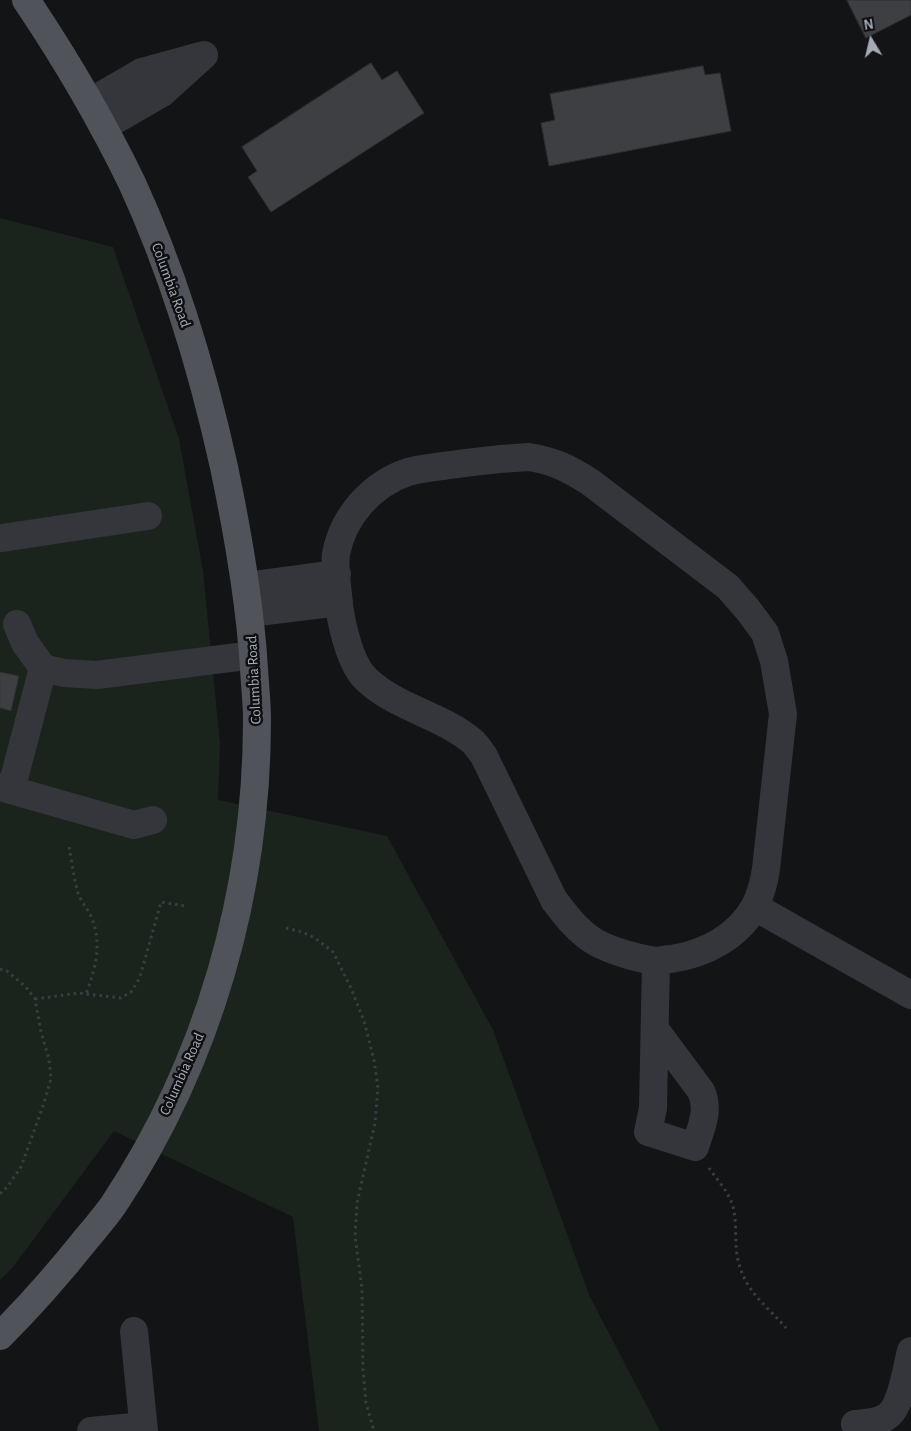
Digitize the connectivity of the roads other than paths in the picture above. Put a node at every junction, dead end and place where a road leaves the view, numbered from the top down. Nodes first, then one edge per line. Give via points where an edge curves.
1 (26, 0) edge
2 (90, 102) junction
3 (103, 127) junction
4 (148, 516) dead end
5 (2, 538) dead end
6 (337, 574) junction
7 (247, 586) junction
8 (339, 602) junction
9 (250, 613) junction
10 (17, 624) dead end
11 (254, 655) junction
12 (43, 668) junction
13 (5, 789) edge
14 (153, 820) dead end
15 (754, 907) junction
16 (656, 961) junction
17 (911, 995) edge
18 (655, 1029) junction
19 (134, 1331) dead end
20 (0, 1336) edge
21 (911, 1351) edge
22 (855, 1424) dead end
23 (144, 1428) edge
24 (91, 1431) edge

1 - 2 main road, Columbia Road
2 - 3 main road, Columbia Road
2 - 3 lane via 142,72 204,55 162,94
3 - 7 main road, Columbia Road via 156,241 200,367 230,494
4 - 5 lane
6 - 7 lane
6 - 8 lane
6 - 15 lane via 336,555 343,529 370,493 387,482 408,472 529,456 568,468 728,587 764,633 774,661 783,714 763,889
7 - 9 main road, Columbia Road
8 - 9 lane
8 - 16 lane via 350,653 366,679 385,694 453,728 484,756 554,900 568,920 596,943
9 - 11 main road, Columbia Road
10 - 12 lane
11 - 12 lane via 97,675
11 - 20 main road, Columbia Road via 258,718 248,853 220,980 201,1034 171,1102 113,1206 32,1303
12 - 13 lane
13 - 14 lane via 134,825
15 - 16 lane via 738,928 717,944 689,956
15 - 17 lane
16 - 18 lane
18 - 18 lane via 653,1108 648,1132 695,1147 705,1113 705,1100
19 - 23 lane
21 - 22 lane via 896,1407 887,1417 873,1423
23 - 24 lane

